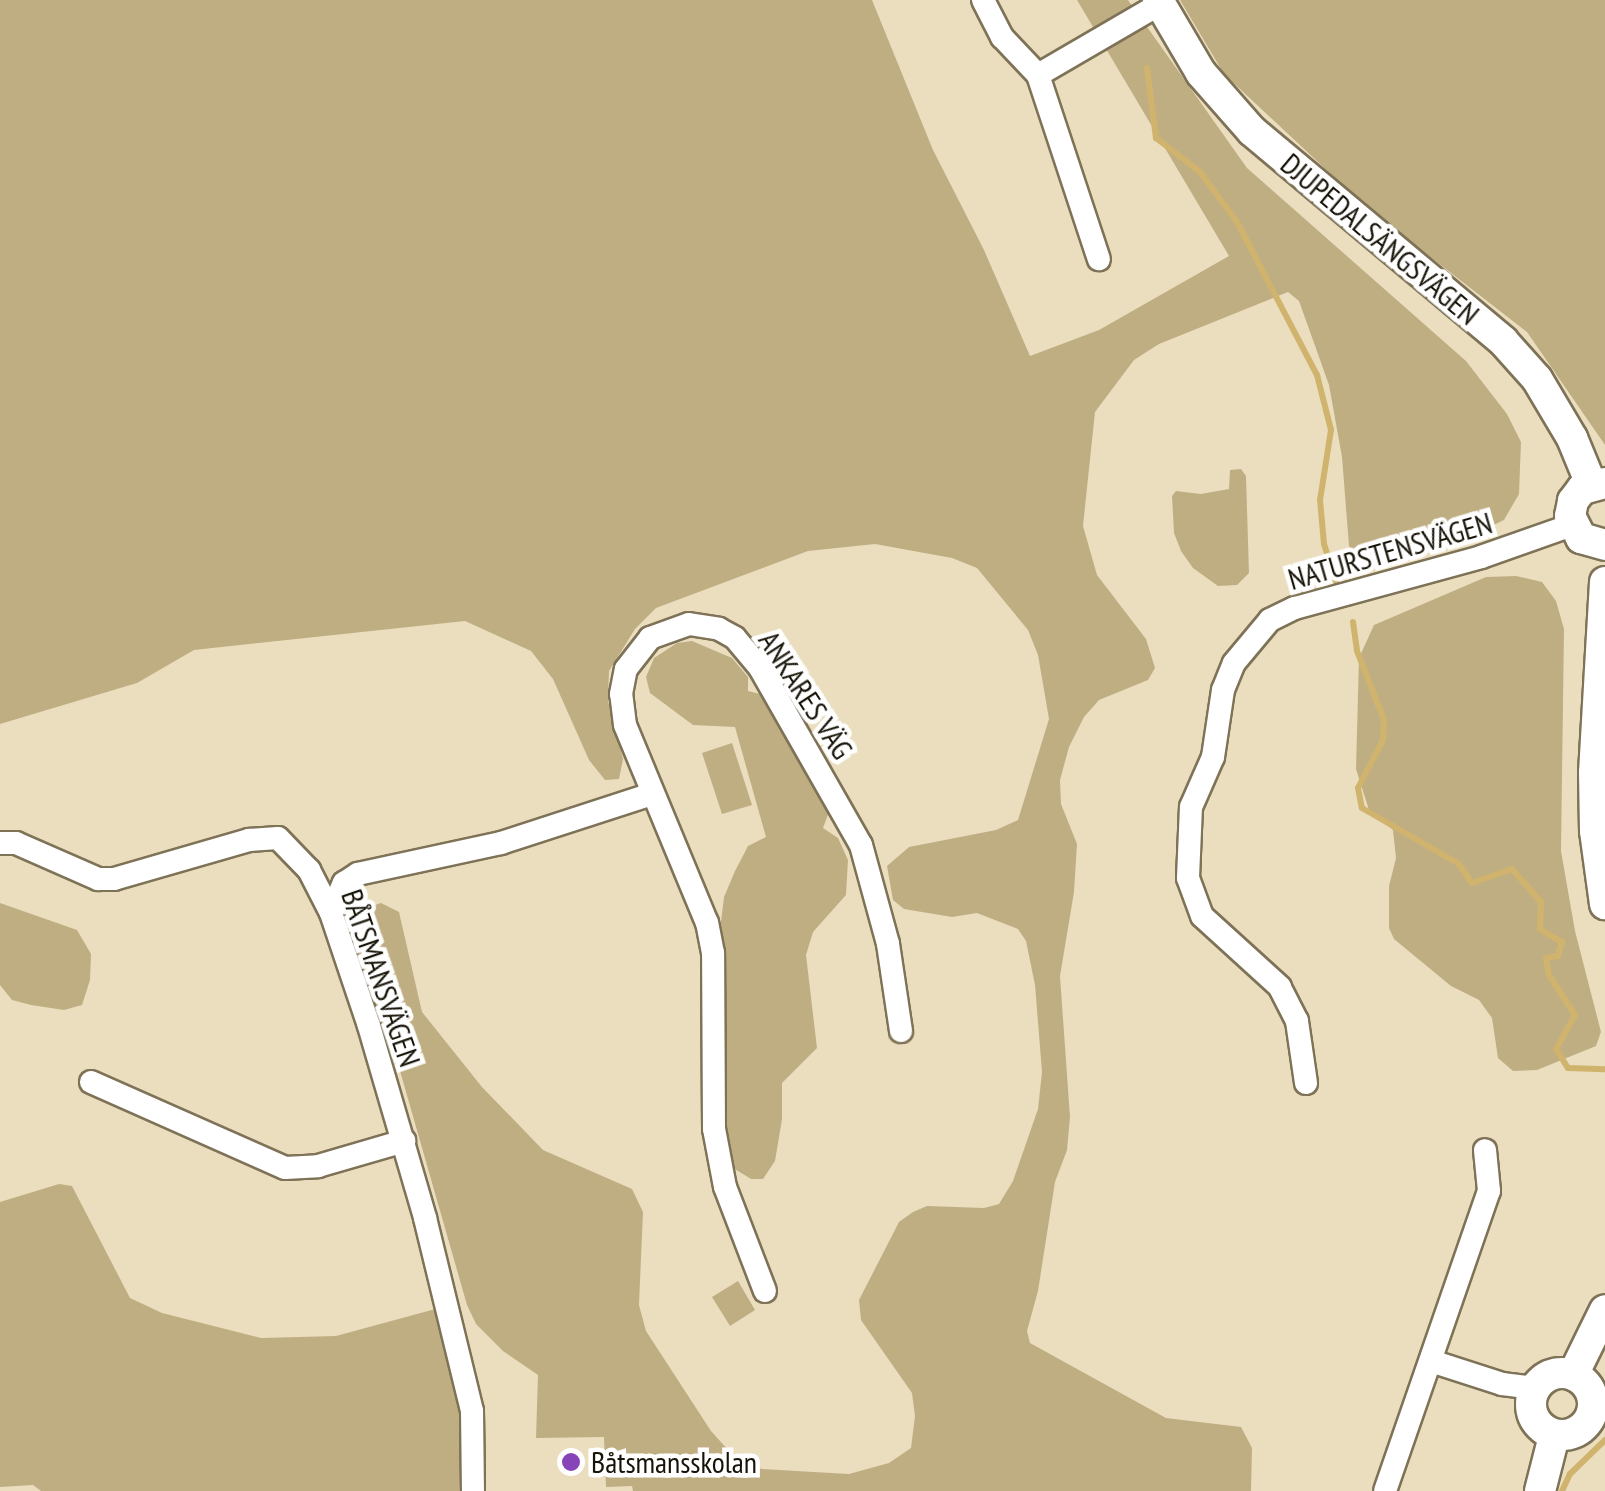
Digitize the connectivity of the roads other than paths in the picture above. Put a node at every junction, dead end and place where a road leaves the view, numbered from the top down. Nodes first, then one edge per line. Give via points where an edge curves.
1 (983, 0) edge
2 (1159, 2) edge
3 (1038, 75) junction
4 (1099, 259) dead end
5 (1598, 484) edge
6 (1572, 526) junction
7 (1605, 546) edge
8 (1605, 582) edge
9 (652, 794) junction
10 (0, 842) edge
11 (1605, 904) edge
12 (330, 912) junction
13 (901, 1031) dead end
14 (91, 1082) dead end
15 (1306, 1083) dead end
16 (404, 1141) junction
17 (1485, 1150) dead end
18 (765, 1291) dead end
19 (1605, 1310) edge
20 (1431, 1361) junction
21 (1573, 1375) junction
22 (1535, 1388) junction
23 (1599, 1408) edge
24 (1554, 1436) junction
25 (473, 1491) edge
26 (1385, 1491) edge
27 (1540, 1491) edge

1 - 3 street via 1002,37
2 - 3 street
2 - 5 street, DJUPEDALSÄNGSVÄGEN via 1201,73 1252,130 1503,341 1537,379
3 - 4 street
5 - 6 street via 1573,501
6 - 7 street via 1585,541
6 - 15 street, NATURSTENSVÄGEN via 1295,608 1270,620 1234,663 1213,757 1192,807 1188,878 1210,925 1280,987 1297,1021
8 - 11 street via 1594,774
9 - 12 street via 501,843 358,874 344,883
9 - 13 street, ANKARES VÄG via 625,725 626,669 636,651 667,629 718,628 760,668 861,845 888,944
9 - 18 street, ANKARES VÄG via 707,923 714,1129 726,1186
10 - 12 street, BÅTSMANSVÄGEN via 114,879 278,838 309,870
12 - 16 street, BÅTSMANSVÄGEN
14 - 16 street via 285,1168 318,1166
16 - 25 street, BÅTSMANSVÄGEN via 465,1373
17 - 20 street via 1489,1191
19 - 21 street
20 - 22 street
20 - 26 street
21 - 22 street via 1552,1374
21 - 23 street
22 - 24 street via 1532,1415
23 - 24 street via 1581,1429
24 - 27 street

